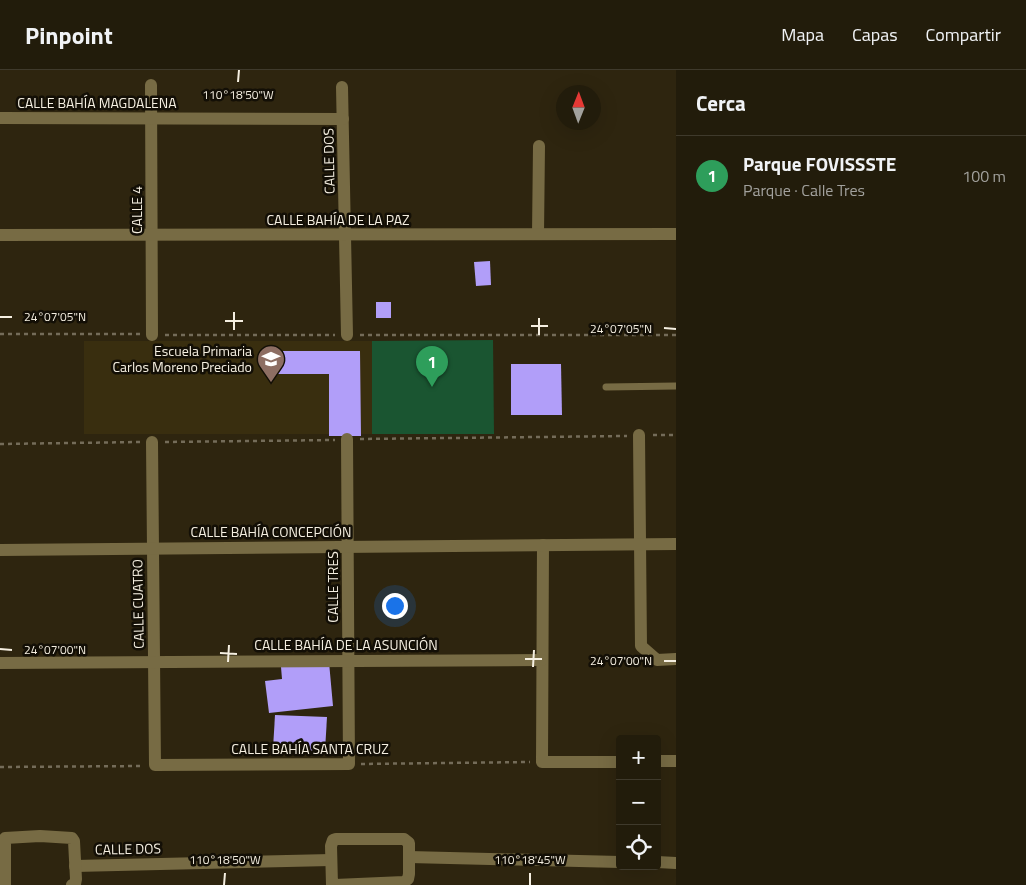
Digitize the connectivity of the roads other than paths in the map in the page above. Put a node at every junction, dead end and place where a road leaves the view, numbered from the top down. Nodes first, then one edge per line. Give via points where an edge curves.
1 (151, 85) dead end
2 (342, 87) dead end
3 (0, 118) edge
4 (151, 118) junction
5 (343, 119) junction
6 (539, 146) dead end
7 (538, 234) junction
8 (676, 234) edge
9 (0, 235) edge
10 (152, 235) junction
11 (346, 235) junction
12 (152, 334) dead end
13 (347, 335) dead end
14 (676, 386) edge
15 (606, 387) dead end
16 (639, 435) dead end
17 (348, 439) dead end
18 (152, 442) dead end
19 (676, 544) edge
20 (543, 545) junction
21 (641, 545) junction
22 (348, 547) junction
23 (153, 548) junction
24 (0, 550) edge
25 (676, 659) edge
26 (349, 660) junction
27 (542, 660) junction
28 (154, 661) junction
29 (0, 663) edge
30 (661, 761) edge
31 (676, 761) edge
32 (616, 762) edge
33 (349, 764) joint
34 (155, 766) joint
35 (409, 857) junction
36 (331, 860) junction
37 (616, 862) edge
38 (661, 862) edge
39 (676, 863) edge
40 (75, 866) junction
41 (2, 868) edge
42 (4, 885) edge
43 (72, 885) edge
44 (333, 885) edge

1 - 4 street, CALLE 4
2 - 5 street, CALLE DOS
3 - 4 street, CALLE BAHÍA MAGDALENA
4 - 5 street, CALLE BAHÍA MAGDALENA
4 - 10 street, CALLE 4
5 - 11 street, CALLE DOS
6 - 7 street
7 - 8 street, CALLE BAHÍA DE LA PAZ
7 - 11 street, CALLE BAHÍA DE LA PAZ
9 - 10 street, CALLE BAHÍA DE LA PAZ
10 - 11 street, CALLE BAHÍA DE LA PAZ
10 - 12 street, CALLE 4
11 - 13 street
14 - 15 lane
16 - 21 street
17 - 22 street, CALLE TRES
18 - 23 street, CALLE CUATRO
19 - 21 street, CALLE BAHÍA CONCEPCIÓN
20 - 21 street, CALLE BAHÍA CONCEPCIÓN
20 - 22 street, CALLE BAHÍA CONCEPCIÓN
20 - 27 street
21 - 25 street via 641,646 657,660
22 - 23 street, CALLE BAHÍA CONCEPCIÓN
22 - 26 street, CALLE TRES
23 - 24 street, CALLE BAHÍA CONCEPCIÓN
23 - 28 street, CALLE CUATRO
26 - 27 street, CALLE BAHÍA DE LA ASUNCIÓN
26 - 28 street, CALLE BAHÍA DE LA ASUNCIÓN
26 - 33 street, CALLE TRES
27 - 32 street via 542,762
28 - 29 street, CALLE BAHÍA DE LA ASUNCIÓN
28 - 34 street, CALLE CUATRO
30 - 31 street
33 - 34 street, CALLE BAHÍA SANTA CRUZ
35 - 36 street via 409,843 404,838 336,838 331,846
35 - 37 street
35 - 44 street via 408,879 404,882
36 - 40 street, CALLE DOS
36 - 44 street
38 - 39 street
40 - 41 street via 72,838 8,837 4,842
40 - 43 street via 76,879
41 - 42 street

